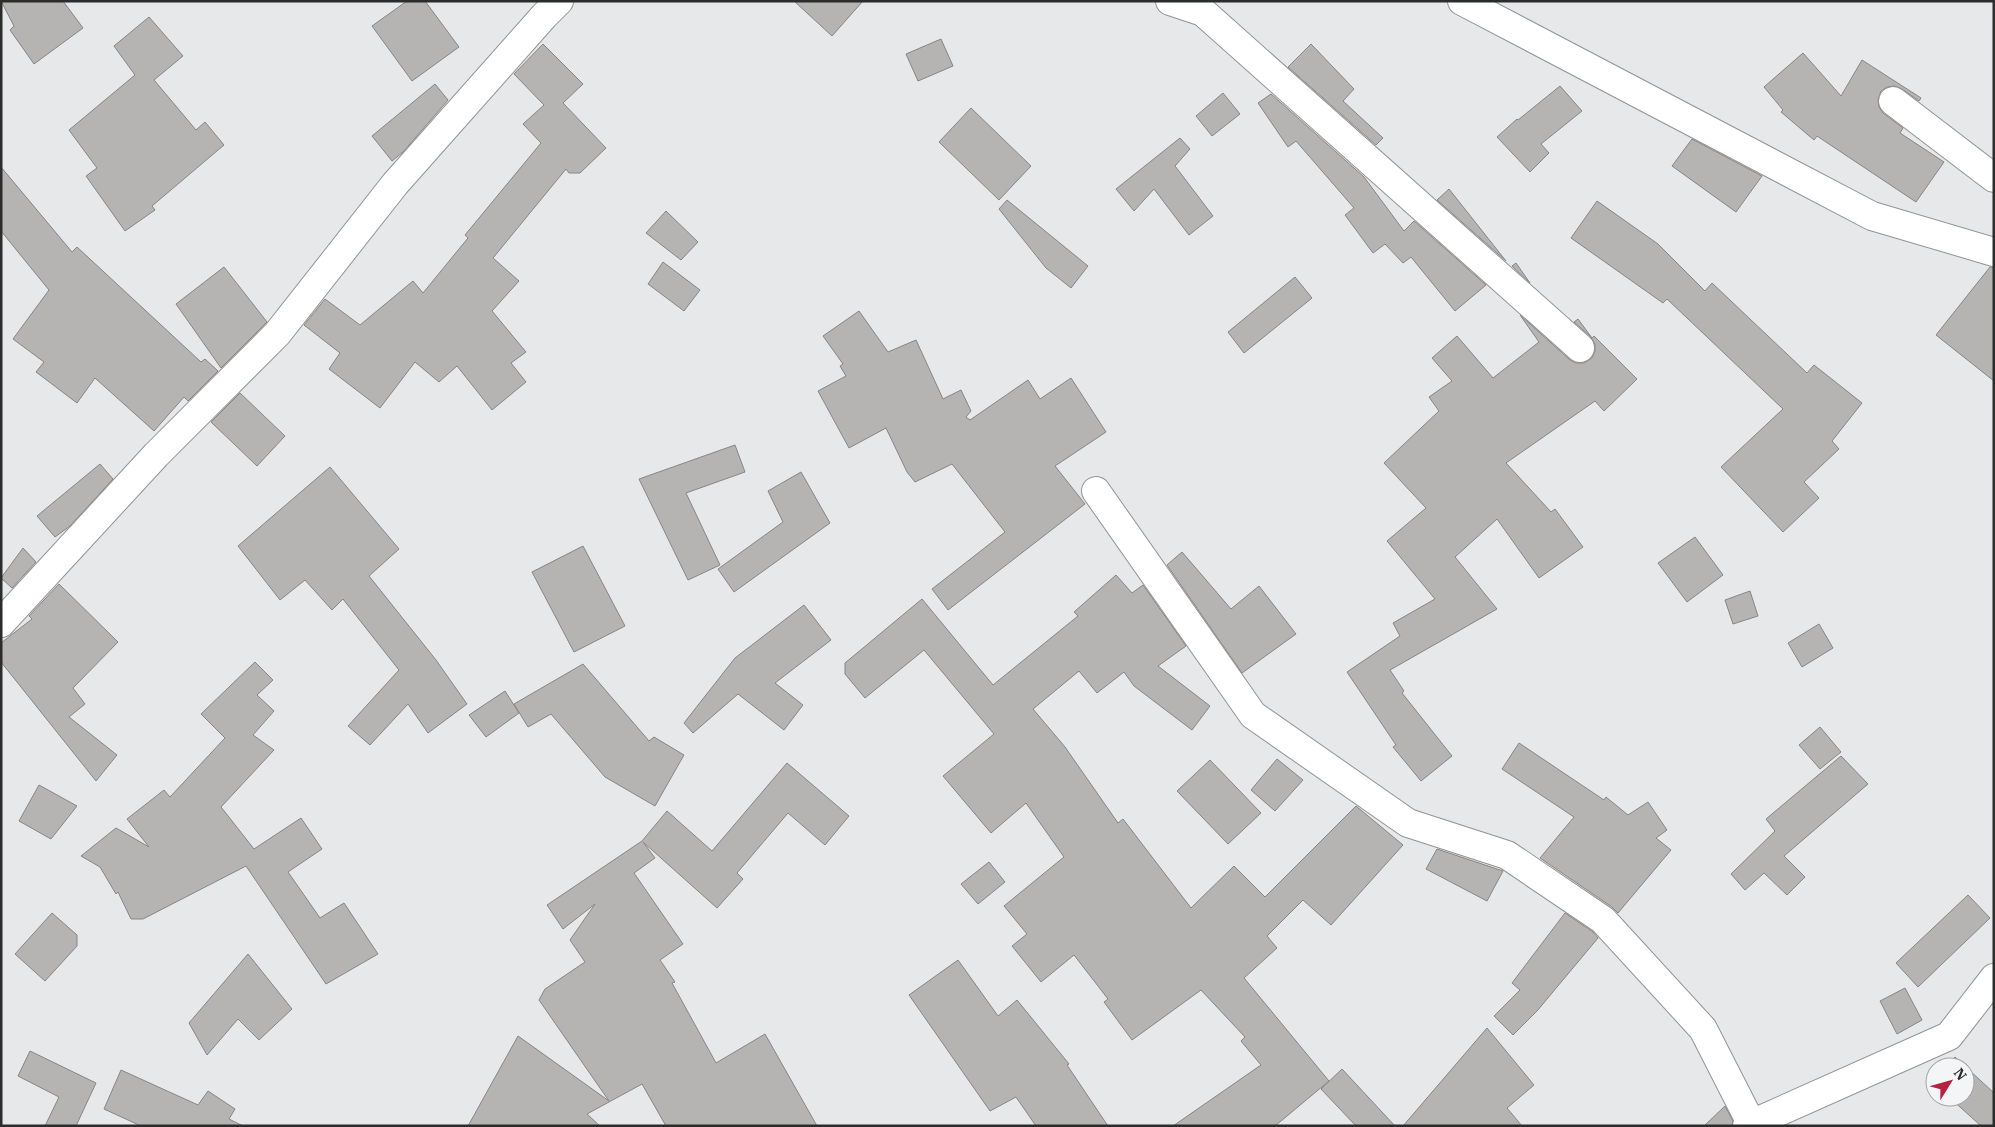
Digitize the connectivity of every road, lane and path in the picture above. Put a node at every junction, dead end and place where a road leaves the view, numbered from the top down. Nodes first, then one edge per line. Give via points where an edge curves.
1 (558, 1) edge
2 (1170, 1) edge
3 (1462, 1) edge
4 (1893, 101) dead end
5 (1994, 178) edge
6 (1994, 252) edge
7 (1580, 348) dead end
8 (1096, 491) dead end
9 (1, 623) edge
10 (1994, 978) edge
11 (1749, 1124) edge

1 - 9 street via 395,184 277,334 156,455
2 - 7 street via 1203,12
3 - 6 street via 1872,216
4 - 5 street
8 - 11 street via 1253,715 1408,823 1507,855 1603,920 1703,1029
10 - 11 street via 1950,1036

